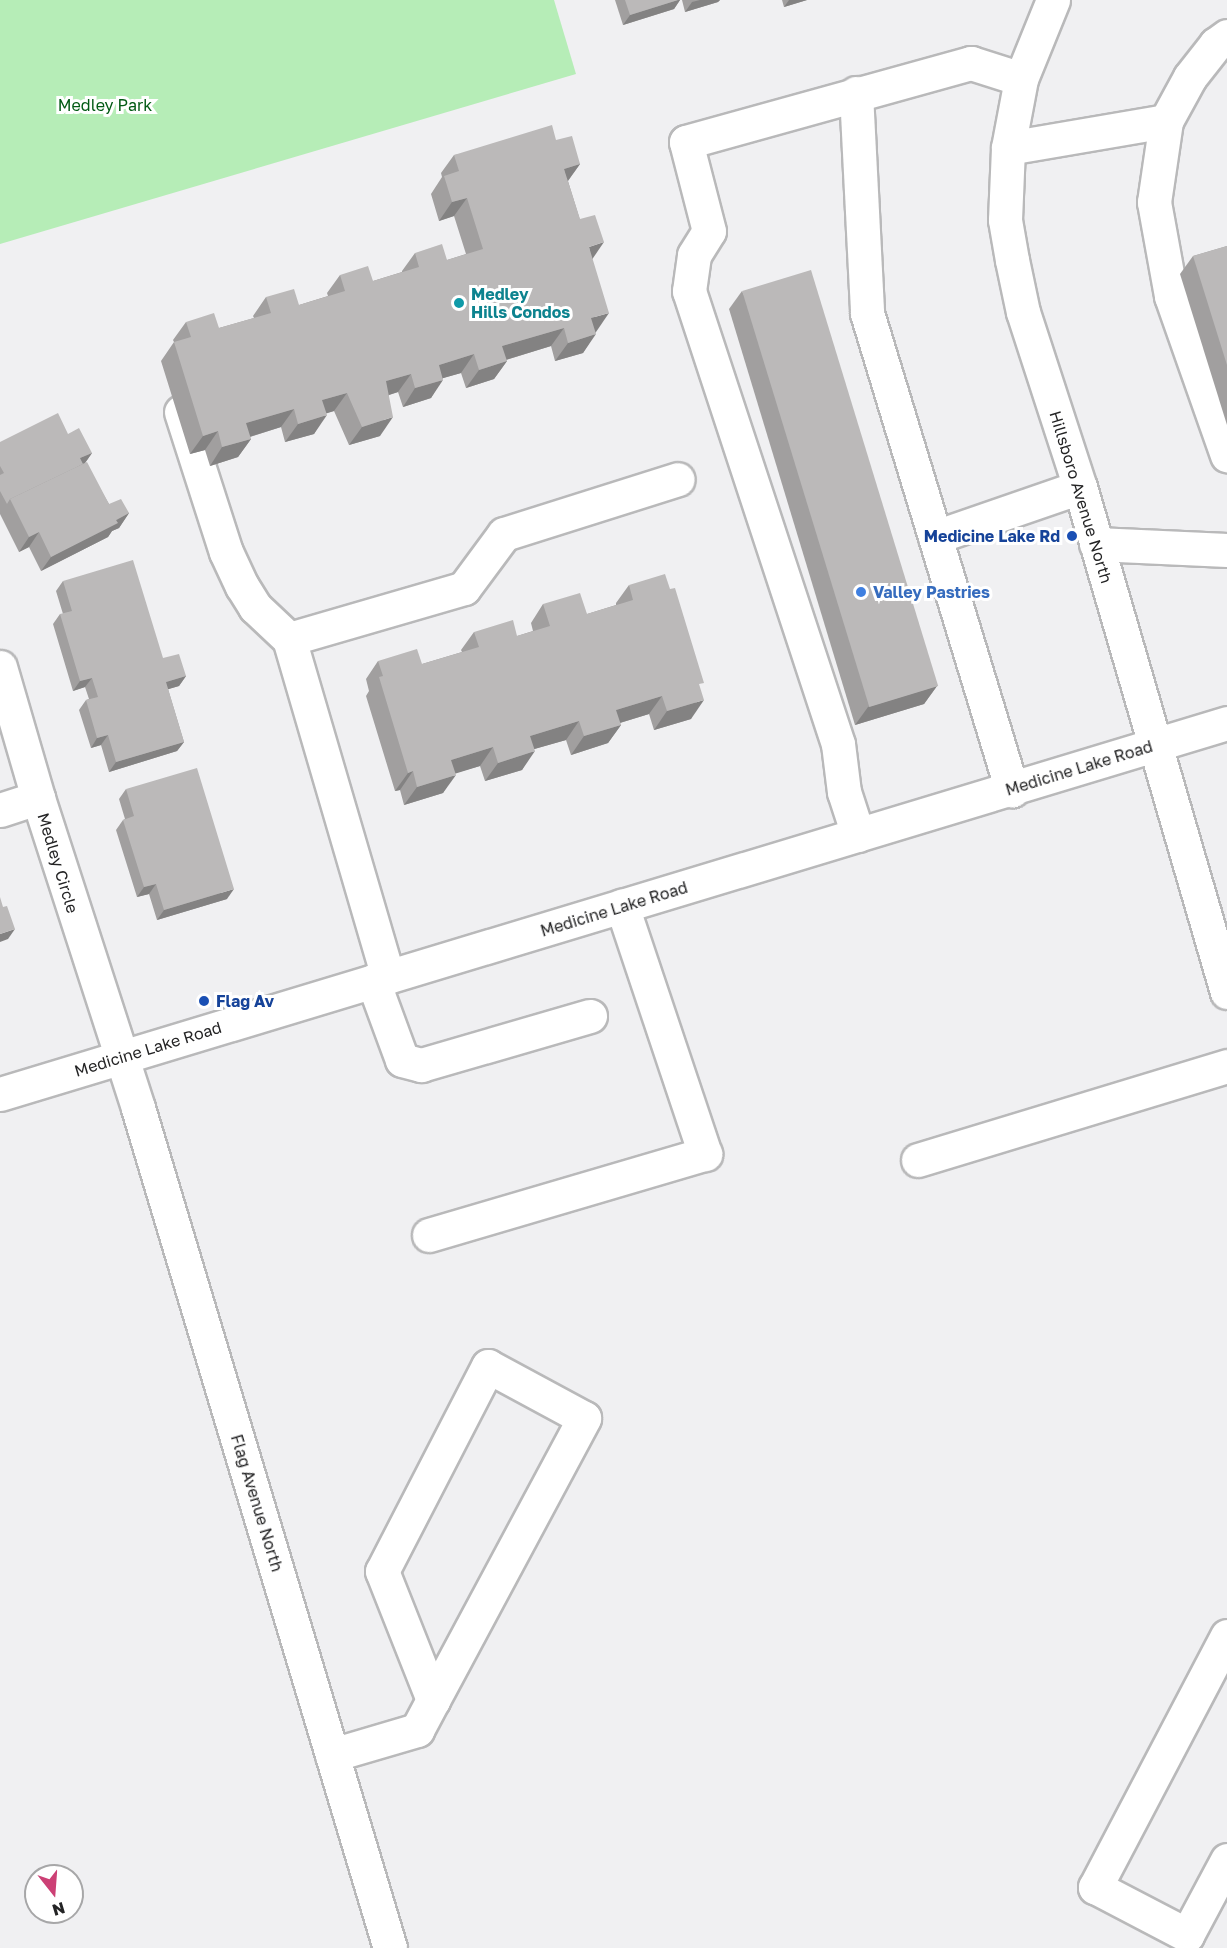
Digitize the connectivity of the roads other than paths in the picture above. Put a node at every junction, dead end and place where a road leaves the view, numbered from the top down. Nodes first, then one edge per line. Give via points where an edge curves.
1 (1053, 0) edge
2 (1227, 36) edge
3 (1021, 79) junction
4 (856, 93) junction
5 (1166, 121) junction
6 (1008, 148) junction
7 (170, 380) dead end
8 (1227, 455) edge
9 (678, 479) dead end
10 (1080, 487) junction
11 (935, 537) junction
12 (1096, 544) junction
13 (1227, 549) edge
14 (289, 639) junction
15 (0, 667) edge
16 (1227, 723) edge
17 (1155, 744) junction
18 (1012, 790) junction
19 (38, 798) junction
20 (0, 810) edge
21 (858, 836) junction
22 (622, 906) junction
23 (380, 979) junction
24 (1227, 992) edge
25 (590, 1016) dead end
26 (121, 1058) junction
27 (1227, 1065) edge
28 (0, 1094) edge
29 (918, 1160) dead end
30 (429, 1235) dead end
31 (1227, 1636) edge
32 (433, 1700) junction
33 (332, 1755) junction
34 (1227, 1860) edge
35 (390, 1948) edge

1 - 3 street, Hillsboro Avenue North
2 - 5 street via 1190,77
3 - 4 street via 971,63
3 - 6 street, Hillsboro Avenue North
4 - 11 street via 867,313
4 - 21 street via 686,142 709,231 694,255 689,291 838,744 844,792
5 - 6 street
5 - 8 street via 1154,202 1171,296
6 - 10 street, Hillsboro Avenue North via 1005,220 1023,312
7 - 14 street via 226,552 255,607
9 - 14 street via 504,534 464,588
10 - 11 street
10 - 12 street, Hillsboro Avenue North
11 - 18 street
12 - 13 street
12 - 17 street, Hillsboro Avenue North
14 - 23 street
15 - 19 street, Medley Circle
16 - 17 street, Medicine Lake Road
17 - 18 street, Medicine Lake Road
17 - 24 street, Hillsboro Avenue North
18 - 21 street, Medicine Lake Road
19 - 20 street
19 - 26 street, Medley Circle
21 - 22 street, Medicine Lake Road
22 - 23 street, Medicine Lake Road
22 - 30 street via 705,1154
23 - 25 street via 402,1060 421,1065
23 - 26 street, Medicine Lake Road
26 - 28 street, Medicine Lake Road
26 - 33 street, Flag Avenue North
27 - 29 street
31 - 34 street via 1095,1887 1187,1935
32 - 32 street via 584,1418 488,1366 382,1571
32 - 33 street via 417,1731
33 - 35 street, Flag Avenue North

